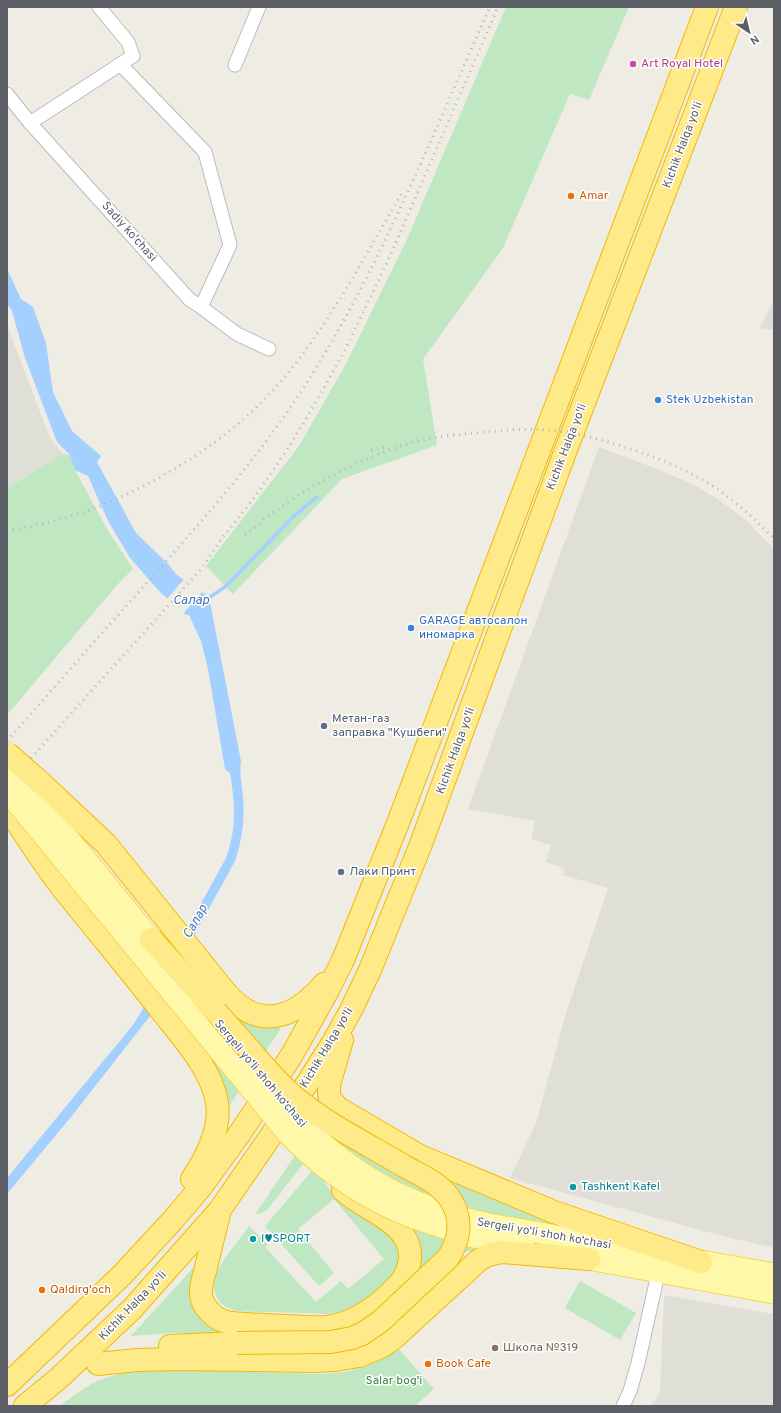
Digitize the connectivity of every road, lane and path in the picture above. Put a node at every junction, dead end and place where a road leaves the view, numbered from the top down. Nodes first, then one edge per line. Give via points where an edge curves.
1 (99, 7) edge
2 (259, 7) edge
3 (706, 7) edge
4 (736, 7) edge
5 (695, 36) junction
6 (721, 46) junction
7 (120, 64) junction
8 (236, 64) dead end
9 (7, 94) edge
10 (30, 123) junction
11 (201, 307) junction
12 (269, 349) dead end
13 (491, 578) junction
14 (516, 588) junction
15 (7, 753) edge
16 (7, 763) edge
17 (7, 791) edge
18 (7, 807) edge
19 (151, 939) junction
20 (343, 960) junction
21 (350, 1010) junction
22 (311, 1157) joint
23 (220, 1211) junction
24 (411, 1216) junction
25 (140, 1256) junction
26 (589, 1259) junction
27 (702, 1262) junction
28 (661, 1263) junction
29 (774, 1274) edge
30 (774, 1293) edge
31 (98, 1364) junction
32 (59, 1378) junction
33 (14, 1379) edge
34 (32, 1400) edge
35 (622, 1406) edge

1 - 7 street via 128,42 133,56
2 - 8 street
3 - 5 highway, Kichik Halqa yo'li
4 - 6 highway, Kichik Halqa yo'li
5 - 6 highway
5 - 13 highway, Kichik Halqa yo'li
6 - 14 highway, Kichik Halqa yo'li via 572,432
7 - 10 street
7 - 11 street via 205,152 230,245
9 - 10 street, Sadiy ko'chasi
10 - 11 street, Sadiy ko'chasi via 190,300
11 - 12 street, Sadiy ko'chasi via 237,334
13 - 14 highway
13 - 20 highway, Kichik Halqa yo'li
14 - 21 highway, Kichik Halqa yo'li via 421,844 370,970
15 - 20 highway, bridge via 106,844 237,1004 254,1014 282,1016 299,1008 315,995
16 - 19 main road, Sergeli yo‘li shoh ko‘chasi, bridge
17 - 22 main road, Sergeli yo‘li shoh ko‘chasi, bridge via 267,1109
18 - 25 highway via 59,883 177,1031 212,1084 217,1102 216,1123 209,1148 198,1169
19 - 24 main road, Sergeli yo‘li shoh ko‘chasi, bridge via 284,1106 334,1153 387,1188
19 - 31 highway, bridge via 293,1095 326,1120 434,1184 450,1199 457,1212 459,1228 455,1247 448,1258 381,1321 352,1338 331,1342 188,1344 164,1347
20 - 25 highway, Kichik Halqa yo'li via 293,1053 238,1136 201,1187
21 - 23 highway, Kichik Halqa yo'li via 312,1075
21 - 27 highway via 329,1085 330,1099 341,1111 420,1156 532,1204
22 - 24 highway, bridge via 347,1193
23 - 24 highway via 202,1279 201,1295 204,1305 212,1314 219,1320 232,1324 324,1327 341,1324 361,1315 376,1305 401,1281 410,1261 405,1236
23 - 32 highway, Kichik Halqa yo'li via 132,1310
24 - 26 main road, Sergeli yo‘li shoh ko‘chasi via 485,1240
24 - 28 main road, Sergeli yo‘li shoh ko‘chasi via 474,1221
25 - 33 highway, Kichik Halqa yo'li
26 - 28 main road, Sergeli yo‘li shoh ko‘chasi
26 - 31 highway via 502,1252 488,1255 394,1338 374,1350 352,1358 305,1361 178,1359
27 - 28 main road, Sergeli yo‘li shoh ko‘chasi
27 - 29 main road, Sergeli yo‘li shoh ko‘chasi
28 - 30 main road, Sergeli yo‘li shoh ko‘chasi
28 - 35 street via 638,1363 630,1391
31 - 32 highway
32 - 34 highway, Kichik Halqa yo'li

